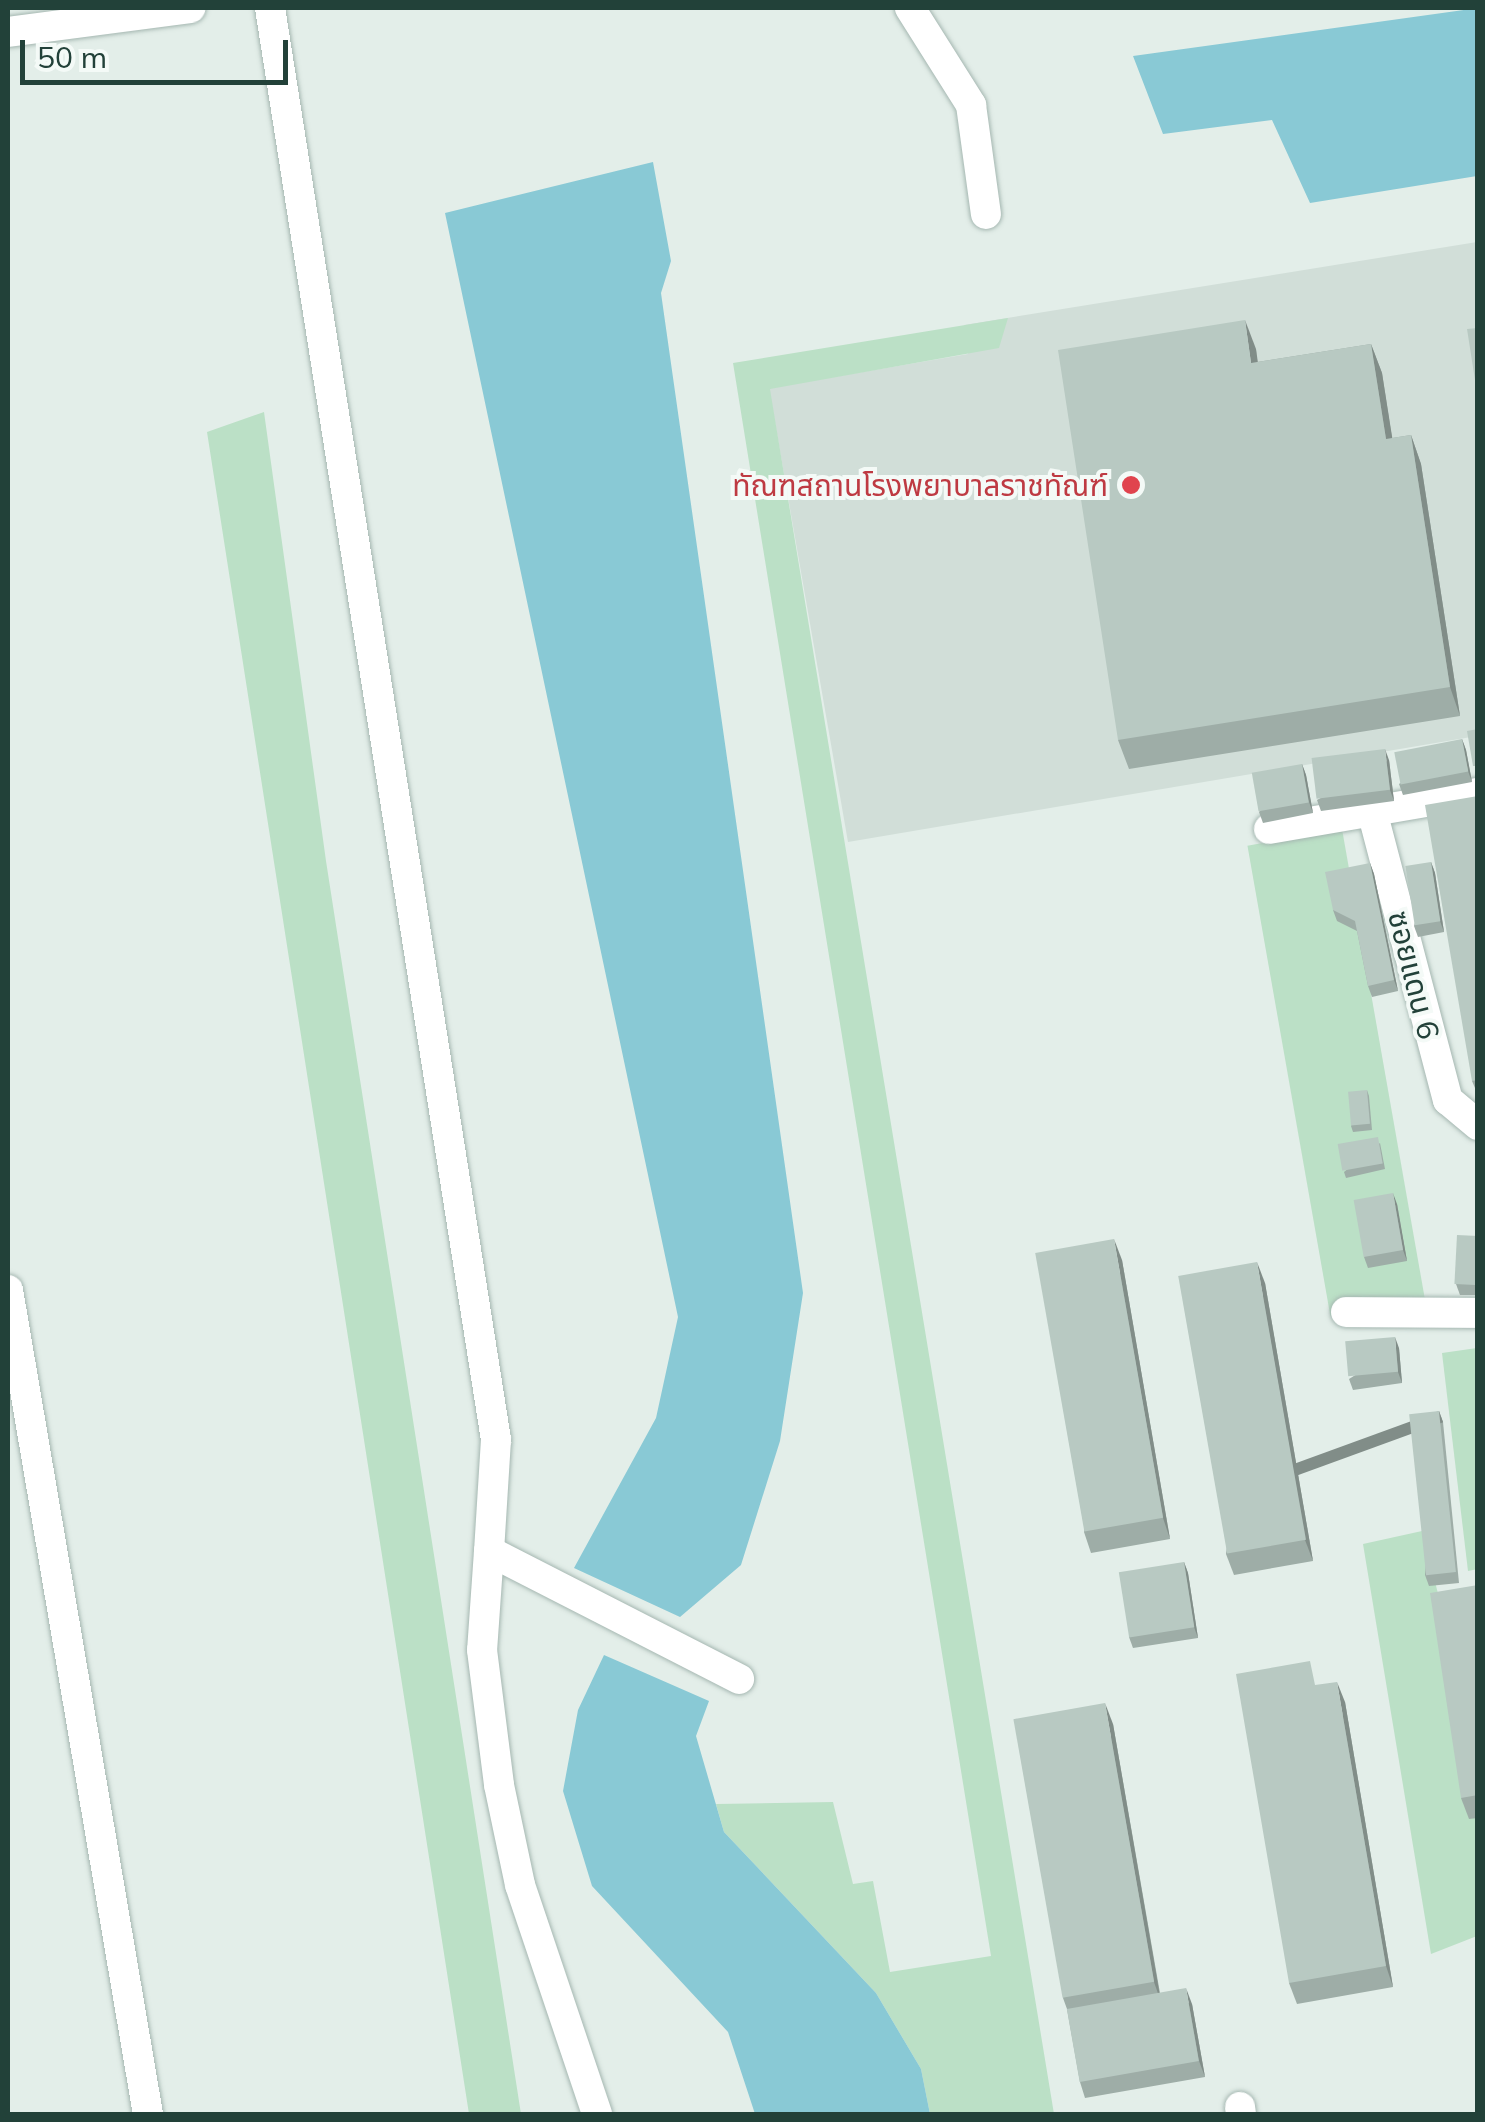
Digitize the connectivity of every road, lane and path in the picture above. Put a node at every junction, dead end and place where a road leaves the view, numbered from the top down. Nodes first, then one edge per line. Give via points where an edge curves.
1 (190, 8) edge
2 (270, 8) edge
3 (910, 8) edge
4 (78, 15) edge
5 (8, 32) edge
6 (986, 214) dead end
7 (1478, 793) edge
8 (1372, 811) junction
9 (1268, 829) edge
10 (1478, 1126) edge
11 (8, 1290) edge
12 (1346, 1312) dead end
13 (1478, 1313) edge
14 (489, 1551) junction
15 (739, 1678) dead end
16 (148, 2114) edge
17 (597, 2114) edge

1 - 4 street
2 - 14 street via 496,1440
3 - 6 street via 971,105
4 - 5 street
7 - 8 street
8 - 9 street
8 - 10 street, ซอยแดน 6 via 1448,1100
11 - 16 street
12 - 13 street
14 - 15 street
14 - 17 street via 482,1650 499,1785 520,1885

